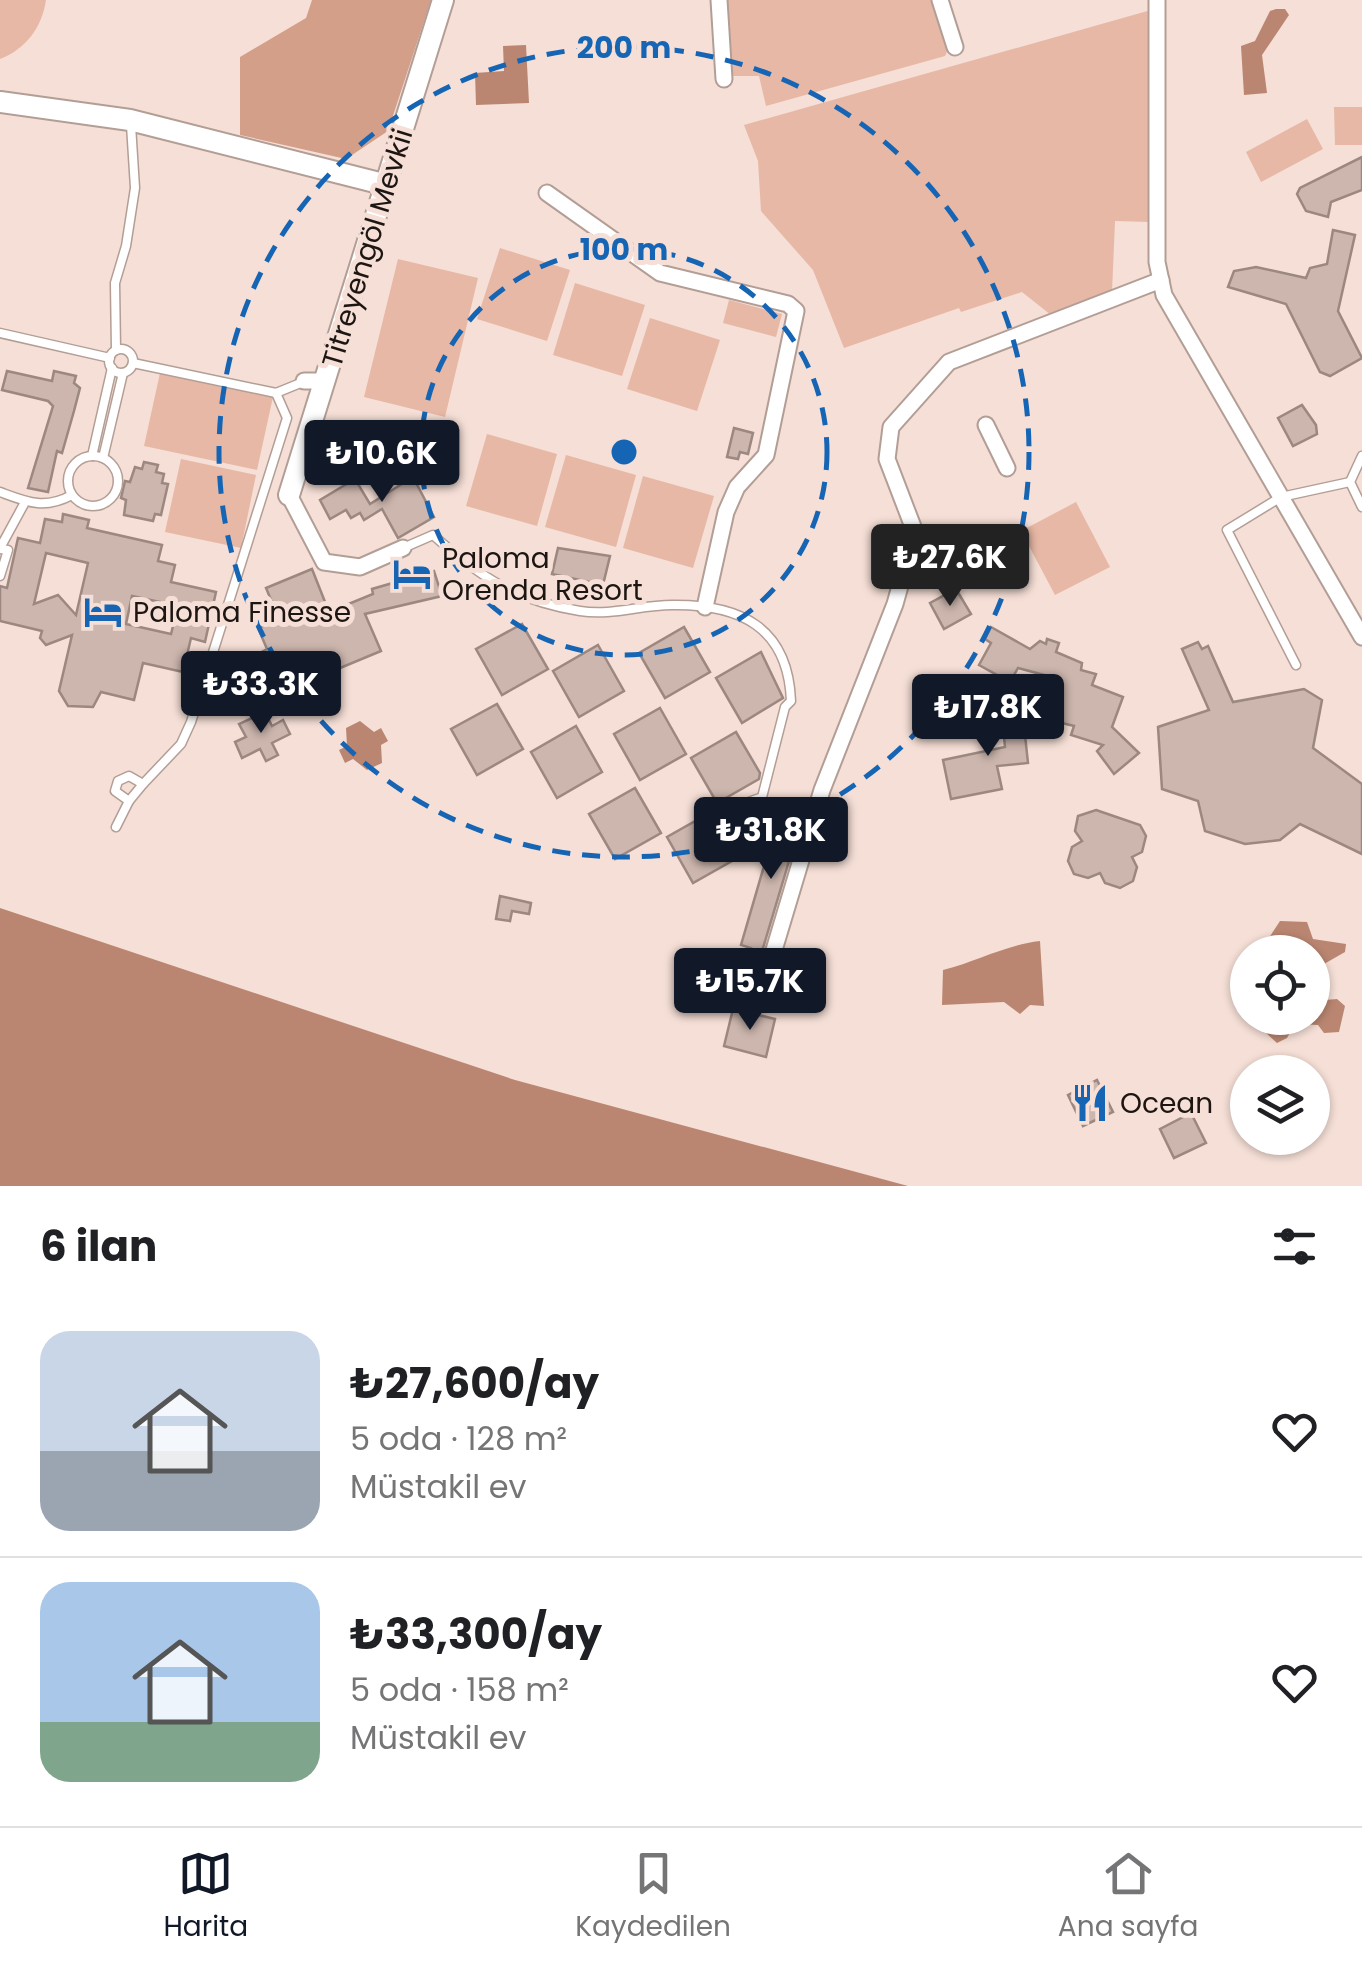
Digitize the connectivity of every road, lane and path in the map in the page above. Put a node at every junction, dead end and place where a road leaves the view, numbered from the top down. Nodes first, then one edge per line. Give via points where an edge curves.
1 (443, 0) edge
2 (719, 0) edge
3 (940, 0) edge
4 (1157, 0) edge
5 (956, 48) dead end
6 (724, 79) dead end
7 (0, 102) edge
8 (130, 120) junction
9 (388, 185) junction
10 (548, 193) dead end
11 (1161, 280) junction
12 (0, 333) edge
13 (113, 354) junction
14 (133, 364) junction
15 (112, 368) junction
16 (123, 373) junction
17 (326, 381) junction
18 (304, 382) joint
19 (276, 393) junction
20 (986, 425) dead end
21 (305, 445) junction
22 (363, 454) junction
23 (92, 456) junction
24 (1362, 456) edge
25 (103, 458) junction
26 (1007, 468) dead end
27 (1350, 482) junction
28 (0, 492) edge
29 (72, 495) junction
30 (289, 496) joint
31 (1281, 496) junction
32 (24, 504) junction
33 (1362, 507) edge
34 (0, 548) edge
35 (403, 548) joint
36 (0, 576) edge
37 (706, 607) junction
38 (1362, 637) edge
39 (1296, 664) dead end
40 (144, 784) junction
41 (760, 798) dead end
42 (129, 801) junction
43 (116, 827) dead end
44 (764, 980) dead end

1 - 9 street, Titreyengöl Mevkii
2 - 6 street
3 - 5 street
4 - 11 street
7 - 8 street
8 - 9 street
8 - 13 lane via 135,188 115,283
9 - 17 street, Titreyengöl Mevkii
10 - 37 street via 660,273 796,311 766,454 726,512
11 - 31 street via 1181,327
11 - 44 street via 948,362 892,427 887,459 915,532 895,604 822,790
12 - 13 lane
13 - 14 lane via 130,353
13 - 15 lane
14 - 16 lane
14 - 19 lane
15 - 16 lane
15 - 23 lane
16 - 25 lane
17 - 18 street
17 - 21 street, Titreyengöl Mevkii
18 - 19 lane
19 - 40 lane via 287,418 191,722 181,744
20 - 26 street
21 - 22 lane
21 - 30 street, Titreyengöl Mevkii
22 - 22 lane via 379,457 443,468 442,442 366,430
23 - 25 lane
23 - 29 lane via 69,474
24 - 27 lane
25 - 29 lane via 118,477 109,500 91,506
27 - 31 lane
27 - 33 lane
28 - 32 lane
29 - 32 lane
30 - 35 street via 324,562 360,568
31 - 38 street
31 - 39 lane via 1227,530
32 - 34 lane
34 - 36 lane via 8,550
35 - 37 lane via 433,534 480,577 582,612
37 - 41 lane via 736,612 766,628 786,664 791,701
40 - 42 lane
40 - 42 lane via 129,776 118,781 118,796
42 - 43 lane

